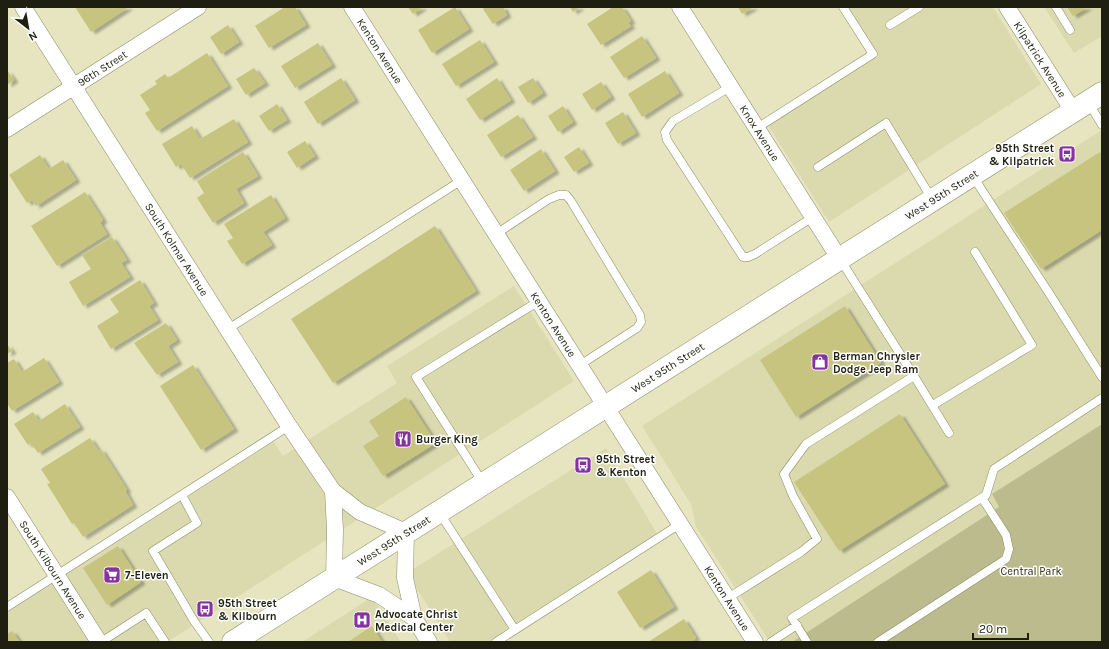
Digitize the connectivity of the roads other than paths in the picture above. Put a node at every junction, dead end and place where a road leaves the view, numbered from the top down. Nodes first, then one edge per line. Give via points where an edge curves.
1 (23, 7) edge
2 (198, 7) edge
3 (352, 7) edge
4 (680, 7) edge
5 (843, 7) edge
6 (919, 7) edge
7 (1007, 7) edge
8 (1056, 7) edge
9 (890, 25) dead end
10 (1070, 30) dead end
11 (74, 87) junction
12 (730, 87) junction
13 (1088, 102) edge
14 (1102, 125) edge
15 (757, 128) junction
16 (7, 129) edge
17 (818, 167) dead end
18 (972, 175) junction
19 (462, 180) junction
20 (933, 199) junction
21 (813, 217) junction
22 (496, 234) junction
23 (975, 252) dead end
24 (839, 258) junction
25 (539, 301) junction
26 (228, 329) junction
27 (580, 365) junction
28 (914, 376) junction
29 (1102, 377) edge
30 (1102, 398) edge
31 (606, 405) junction
32 (933, 405) junction
33 (289, 426) junction
34 (949, 433) dead end
35 (483, 483) junction
36 (333, 491) junction
37 (182, 495) junction
38 (7, 497) edge
39 (982, 498) junction
40 (439, 511) junction
41 (680, 524) junction
42 (406, 532) junction
43 (57, 575) junction
44 (334, 578) junction
45 (728, 598) junction
46 (7, 608) edge
47 (414, 618) junction
48 (797, 625) junction
49 (515, 630) junction
50 (100, 642) edge
51 (165, 642) edge
52 (209, 642) edge
53 (233, 642) edge
54 (429, 642) edge
55 (496, 642) edge
56 (755, 642) edge
57 (771, 642) edge
58 (808, 642) edge
59 (878, 642) edge

1 - 11 street, South Kolmar Avenue
2 - 11 street, 96th Street
3 - 19 street, Kenton Avenue
4 - 12 street, Knox Avenue
5 - 15 lane via 873,54
6 - 9 lane
7 - 13 street, Kilpatrick Avenue
8 - 10 lane
11 - 16 street, 96th Street
11 - 26 street, South Kolmar Avenue
12 - 15 street, Knox Avenue
12 - 21 lane via 673,121 665,132 667,140 743,257 755,254
13 - 14 lane
13 - 18 main road, West 95th Street
15 - 21 street, Knox Avenue
17 - 20 lane via 886,124
18 - 20 main road, West 95th Street
18 - 29 lane
19 - 22 street, Kenton Avenue
19 - 26 lane
20 - 24 main road, West 95th Street
21 - 24 street, Knox Avenue
22 - 25 street, Kenton Avenue
22 - 27 lane via 550,199 560,195 571,201 640,315 641,322 637,328
23 - 32 lane via 1032,345
24 - 28 lane
24 - 31 main road, West 95th Street
25 - 27 street, Kenton Avenue
25 - 35 lane via 416,377
26 - 33 street, South Kolmar Avenue
27 - 31 street, Kenton Avenue
28 - 32 lane
28 - 45 lane via 806,444 784,474 793,496 818,539
30 - 39 lane via 994,468 986,495
31 - 35 main road, West 95th Street
31 - 41 street, Kenton Avenue
32 - 34 lane
33 - 36 street, South Kolmar Avenue
33 - 37 lane
35 - 40 main road, West 95th Street
36 - 42 street, South Kolmar Avenue via 360,512
36 - 44 street
37 - 43 lane
37 - 52 lane via 197,523 153,551
38 - 43 street, South Kilbourn Avenue
39 - 48 lane via 792,618
39 - 59 lane via 1006,535 1009,549 1006,558
40 - 42 main road, West 95th Street
40 - 49 lane
41 - 45 street, Kenton Avenue
41 - 49 lane
42 - 44 main road, West 95th Street
42 - 47 street via 405,578
43 - 46 lane
43 - 50 street, South Kilbourn Avenue
44 - 47 street via 379,595
44 - 53 main road, West 95th Street
45 - 56 street, Kenton Avenue
47 - 54 street
48 - 57 lane
48 - 58 lane
49 - 55 lane
50 - 51 lane via 146,613

